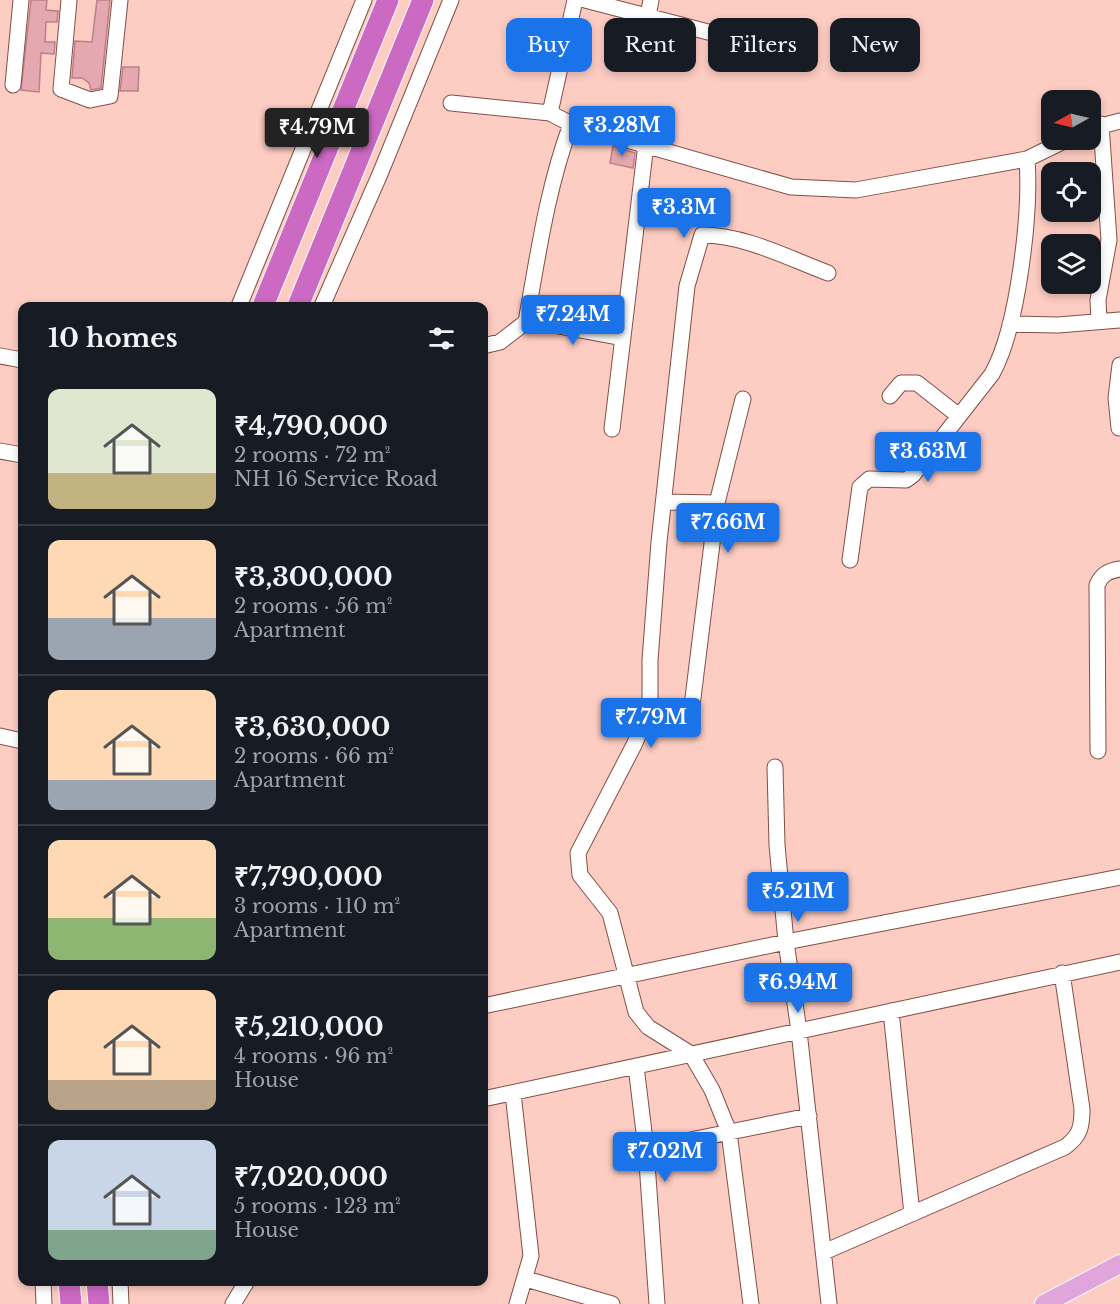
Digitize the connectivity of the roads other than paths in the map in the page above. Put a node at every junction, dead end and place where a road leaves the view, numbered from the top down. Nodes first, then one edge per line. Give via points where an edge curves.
1 (21, 0) edge
2 (69, 0) edge
3 (120, 0) edge
4 (364, 0) edge
5 (388, 0) edge
6 (423, 0) edge
7 (451, 0) edge
8 (575, 0) edge
9 (585, 0) edge
10 (651, 0) edge
11 (648, 16) junction
12 (708, 32) dead end
13 (14, 86) dead end
14 (452, 103) dead end
15 (549, 114) junction
16 (1120, 121) edge
17 (571, 124) junction
18 (1101, 126) edge
19 (646, 144) junction
20 (1045, 150) edge
21 (1099, 150) edge
22 (1027, 159) junction
23 (828, 273) dead end
24 (241, 302) edge
25 (265, 302) edge
26 (300, 302) edge
27 (323, 302) edge
28 (1099, 320) junction
29 (1120, 320) edge
30 (526, 322) junction
31 (1010, 324) junction
32 (623, 339) junction
33 (488, 345) edge
34 (0, 356) edge
35 (18, 359) edge
36 (1120, 365) edge
37 (890, 396) dead end
38 (743, 399) dead end
39 (959, 416) junction
40 (1119, 428) edge
41 (612, 429) dead end
42 (0, 451) edge
43 (18, 454) edge
44 (664, 502) junction
45 (717, 503) junction
46 (850, 560) dead end
47 (1120, 569) edge
48 (692, 706) dead end
49 (0, 736) edge
50 (18, 740) edge
51 (1098, 751) dead end
52 (775, 766) dead end
53 (1120, 877) edge
54 (786, 942) junction
55 (1120, 962) edge
56 (1062, 973) junction
57 (626, 976) junction
58 (488, 1005) edge
59 (891, 1011) junction
60 (799, 1031) junction
61 (691, 1054) junction
62 (636, 1066) junction
63 (513, 1093) junction
64 (488, 1098) edge
65 (809, 1116) junction
66 (729, 1132) junction
67 (646, 1149) junction
68 (912, 1214) junction
69 (824, 1252) junction
70 (1119, 1266) edge
71 (526, 1279) junction
72 (43, 1286) edge
73 (97, 1286) edge
74 (120, 1286) edge
75 (244, 1286) edge
76 (44, 1304) edge
77 (99, 1304) edge
78 (122, 1304) edge
79 (233, 1304) edge
80 (517, 1304) edge
81 (612, 1304) edge
82 (657, 1304) edge
83 (751, 1304) edge
84 (829, 1304) edge
85 (1044, 1304) edge

1 - 13 street
2 - 3 street via 61,89 90,100 110,96
4 - 24 street
5 - 25 highway
6 - 26 highway
7 - 27 street
8 - 15 street
9 - 11 street
10 - 11 street
11 - 12 street
14 - 15 street
15 - 17 street
16 - 18 street
17 - 19 street
17 - 30 street via 544,214
19 - 22 street via 791,187 856,190
19 - 32 street
20 - 22 street
21 - 28 street via 1109,240 1098,300
22 - 31 street via 1029,183
23 - 44 street via 746,242 702,235 687,286
28 - 29 street
28 - 31 street via 1058,325
30 - 32 street
30 - 33 street via 500,342
31 - 39 street via 1002,356
32 - 41 street
34 - 35 street
36 - 40 street via 1116,398
37 - 39 street via 901,383 916,383
38 - 45 street
39 - 46 street via 913,475 906,480 877,478 860,487
42 - 43 street
44 - 45 street
44 - 57 street via 650,660 650,708 578,853 580,875 610,913
45 - 48 street
47 - 51 street via 1101,576 1097,585
49 - 50 street
52 - 54 street
53 - 54 street
54 - 57 street
54 - 60 street
55 - 56 street
56 - 59 street
56 - 68 street via 1082,1109 1077,1138 1065,1147
57 - 58 street
57 - 61 street via 641,1021
59 - 60 street
59 - 68 street
60 - 61 street
60 - 65 street
61 - 62 street
61 - 66 street via 712,1090
62 - 63 street
62 - 67 street
63 - 64 street
63 - 71 street via 531,1256
65 - 66 street
65 - 69 street
66 - 67 street
66 - 83 street
67 - 82 street
68 - 69 street
69 - 84 street
70 - 85 main road
71 - 80 street
71 - 81 street
72 - 76 street
73 - 77 highway
74 - 78 street
75 - 79 street

